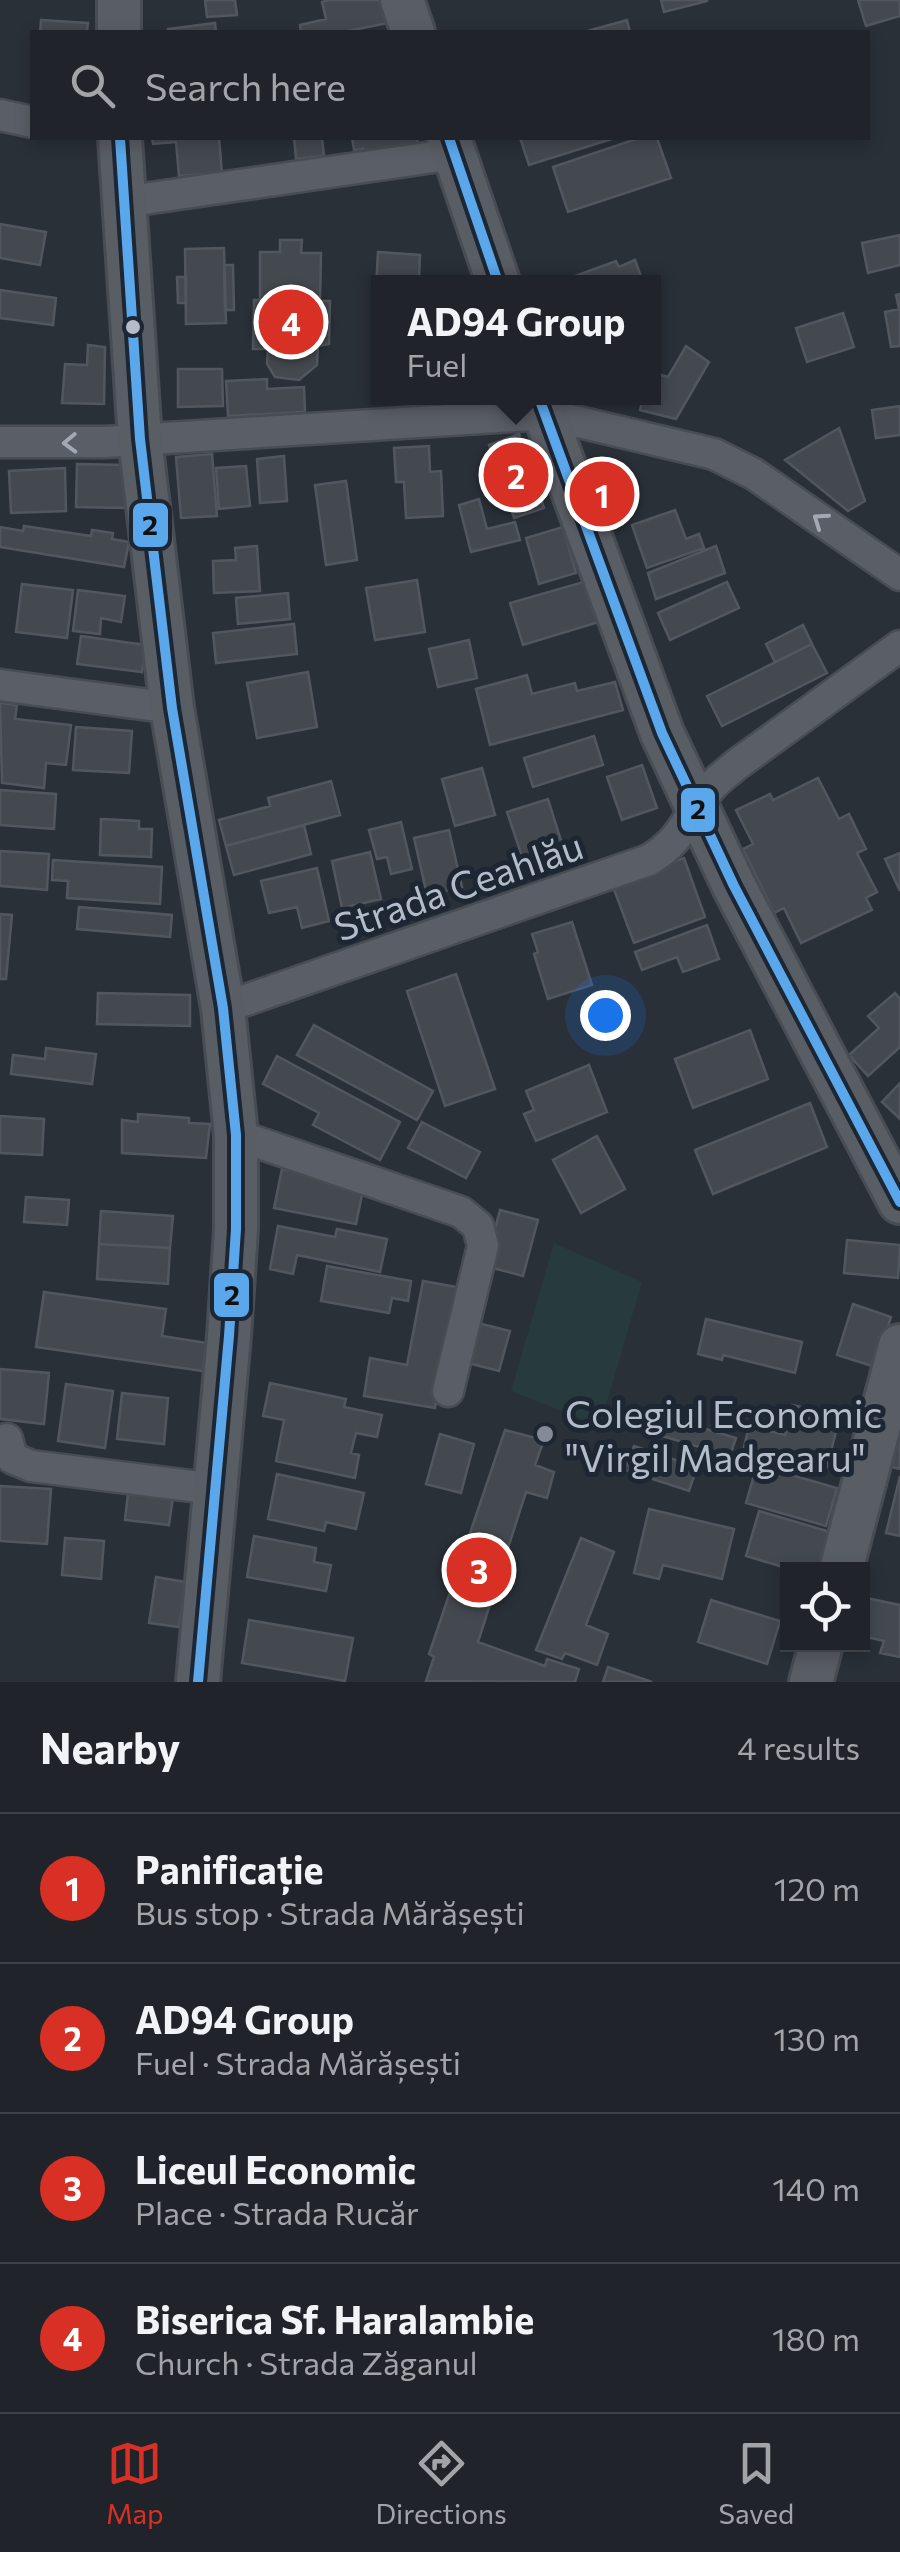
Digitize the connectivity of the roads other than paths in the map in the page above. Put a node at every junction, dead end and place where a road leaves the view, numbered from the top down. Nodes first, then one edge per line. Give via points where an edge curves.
1 (119, 0) edge
2 (402, 0) edge
3 (119, 30) edge
4 (412, 30) edge
5 (0, 114) edge
6 (30, 122) edge
7 (117, 140) edge
8 (451, 146) edge
9 (124, 202) junction
10 (496, 275) edge
11 (542, 406) edge
12 (140, 439) junction
13 (0, 442) edge
14 (900, 576) edge
15 (900, 646) edge
16 (0, 685) edge
17 (172, 708) junction
18 (697, 807) junction
19 (222, 1008) junction
20 (236, 1135) junction
21 (900, 1202) edge
22 (900, 1346) edge
23 (448, 1392) dead end
24 (7, 1439) dead end
25 (215, 1489) junction
26 (842, 1562) edge
27 (819, 1652) edge
28 (198, 1682) edge
29 (811, 1682) edge

1 - 3 main road
2 - 4 main road
5 - 6 street
7 - 9 main road
8 - 9 street
8 - 10 main road
9 - 12 main road
11 - 12 street
14 -> 11 street via 754,474 714,454
11 - 18 main road via 662,733
12 -> 13 street
12 - 17 main road
15 - 18 street, Strada Ceahlău via 736,765
16 - 17 street
17 - 19 main road
18 - 19 street, Strada Ceahlău via 684,832 649,860
18 - 21 main road
19 - 20 main road
20 - 23 street via 461,1212 478,1226 483,1246
20 - 25 main road via 235,1247
22 - 26 main road
24 - 25 street via 18,1462
25 - 28 main road
27 - 29 main road

